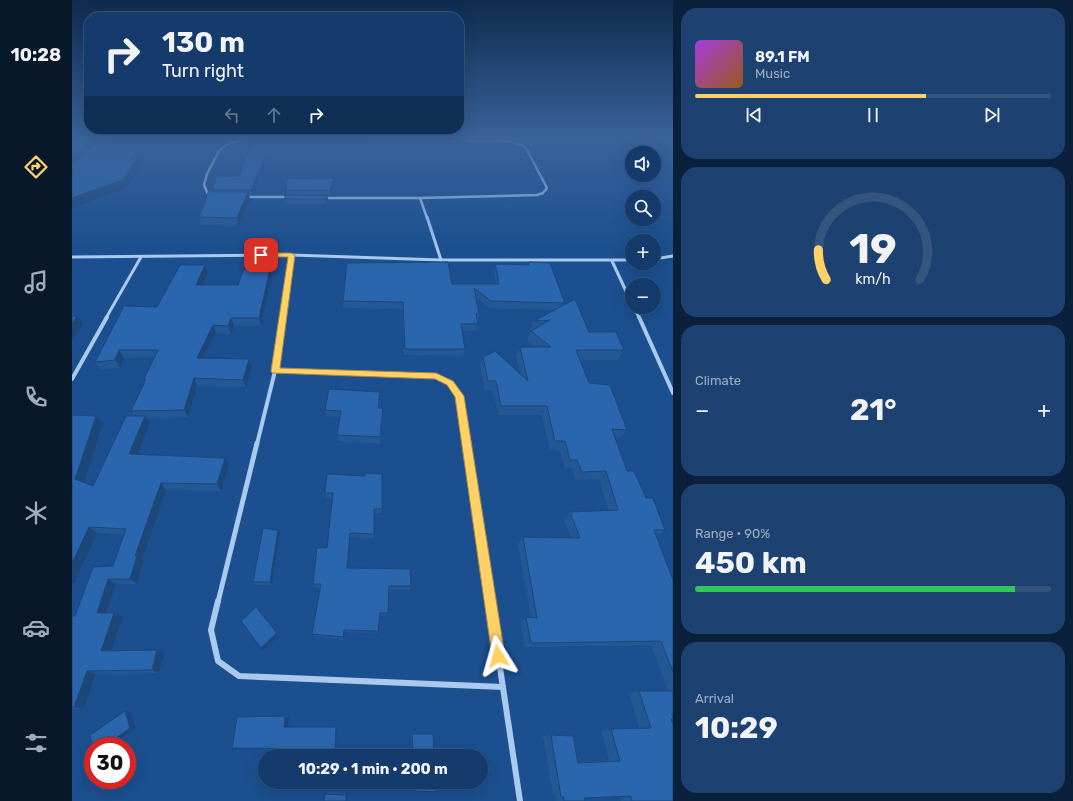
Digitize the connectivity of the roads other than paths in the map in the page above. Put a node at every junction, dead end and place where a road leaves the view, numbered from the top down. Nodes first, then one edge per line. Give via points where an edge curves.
1 (206, 176) edge
2 (541, 176) edge
3 (213, 195) edge
4 (241, 197) edge
5 (296, 197) edge
6 (319, 198) edge
7 (420, 198) junction
8 (291, 255) junction
9 (673, 256) edge
10 (72, 257) edge
11 (141, 257) junction
12 (661, 258) edge
13 (441, 260) junction
14 (625, 260) edge
15 (612, 261) junction
16 (625, 289) edge
17 (637, 314) edge
18 (275, 371) junction
19 (72, 379) edge
20 (673, 393) edge
21 (503, 687) junction
22 (520, 801) edge

1 - 3 street via 204,185 208,194
2 - 7 street via 547,188 537,195
4 - 5 street
6 - 7 street
7 - 13 street
8 - 11 street
8 - 13 street
8 - 18 street
9 - 12 street
10 - 11 street
11 - 19 street
13 - 15 street via 569,258
14 - 15 street
15 - 16 street
17 - 20 street
18 - 21 street via 436,376 450,383 460,396
18 - 21 street via 211,630 218,661 239,676
21 - 22 street

